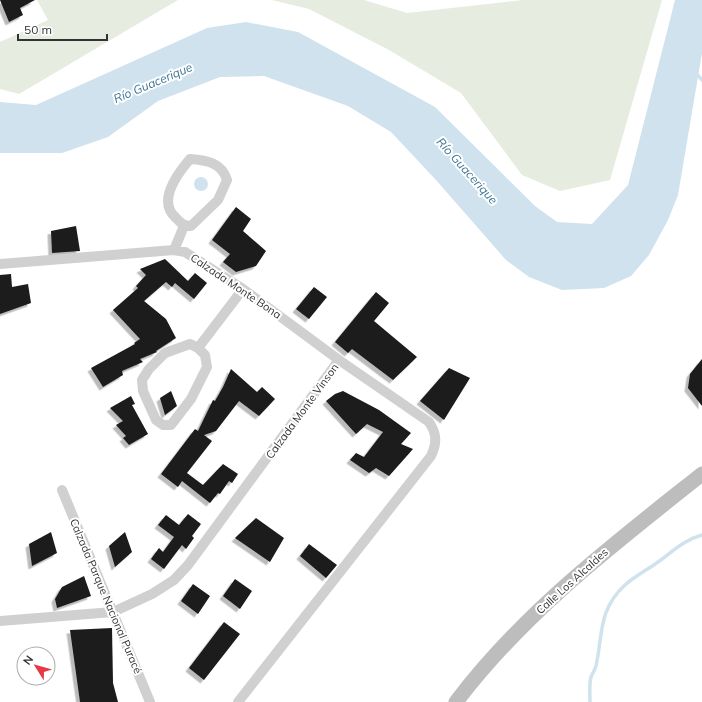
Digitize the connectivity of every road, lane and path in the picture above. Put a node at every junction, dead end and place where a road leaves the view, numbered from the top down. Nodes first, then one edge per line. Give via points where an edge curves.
1 (184, 226) junction
2 (174, 250) junction
3 (0, 264) edge
4 (243, 289) junction
5 (198, 348) junction
6 (339, 360) junction
7 (702, 474) edge
8 (62, 490) dead end
9 (113, 612) junction
10 (0, 622) edge
11 (150, 702) edge
12 (238, 702) edge
13 (456, 702) edge

1 - 1 street via 191,226 218,200 227,180 223,169 213,163 190,159 172,183 168,201 172,214
1 - 2 street
2 - 3 street, Calzada Monte Bona
2 - 4 street, Calzada Monte Bona via 196,258
4 - 5 street
4 - 6 street, Calzada Monte Bona
5 - 5 street via 190,344 165,353 142,380 143,391 156,420 163,425 171,425 191,399 207,367 205,356
6 - 9 street, Calzada Monte Vinson via 188,566 152,594
6 - 12 street, Calzada Monte Vinson via 429,422 436,437 435,447 431,456
7 - 13 main road, Calle Los Alcaldes via 588,564 549,600 469,684
8 - 9 street, Calzada Parque Nacional Puracé
9 - 10 street, Calzada Monte Vinson
9 - 11 street, Calzada Parque Nacional Puracé

